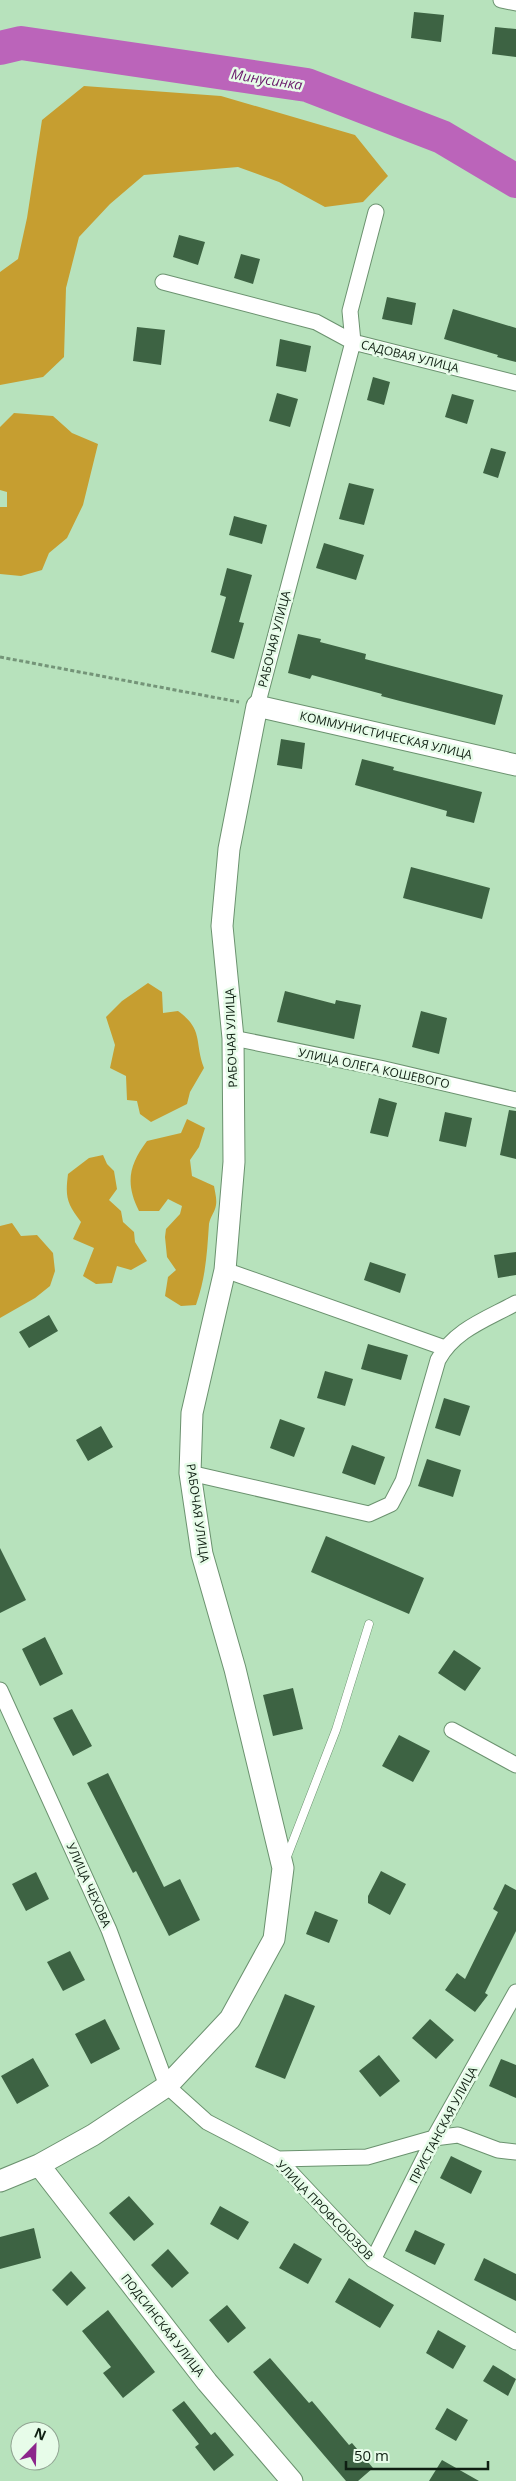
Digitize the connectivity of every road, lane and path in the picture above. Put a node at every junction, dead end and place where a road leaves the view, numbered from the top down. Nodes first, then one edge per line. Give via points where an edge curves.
1 (501, 0) edge
2 (516, 3) edge
3 (376, 212) dead end
4 (163, 282) dead end
5 (353, 342) junction
6 (516, 382) edge
7 (0, 657) edge
8 (257, 706) junction
9 (516, 765) edge
10 (232, 1038) junction
11 (516, 1100) edge
12 (225, 1270) junction
13 (516, 1303) edge
14 (445, 1348) junction
15 (190, 1473) junction
16 (369, 1624) dead end
17 (0, 1690) edge
18 (452, 1730) dead end
19 (516, 1765) edge
20 (283, 1868) junction
21 (516, 1992) edge
22 (166, 2086) junction
23 (434, 2138) junction
24 (516, 2152) edge
25 (278, 2160) junction
26 (39, 2165) junction
27 (0, 2181) edge
28 (373, 2260) junction
29 (516, 2342) edge
30 (292, 2481) edge

1 - 2 street
3 - 5 street, РАБОЧАЯ УЛИЦА via 350,311
4 - 5 street, САДОВАЯ УЛИЦА via 316,322
5 - 6 street, САДОВАЯ УЛИЦА
5 - 8 street, РАБОЧАЯ УЛИЦА
7 - 8 path
8 - 9 street, КОММУНИСТИЧЕСКАЯ УЛИЦА
8 - 10 street, РАБОЧАЯ УЛИЦА via 229,849 222,926
10 - 11 street, УЛИЦА ОЛЕГА КОШЕВОГО
10 - 12 street, РАБОЧАЯ УЛИЦА via 234,1162
12 - 14 street
12 - 15 street, РАБОЧАЯ УЛИЦА via 192,1412
13 - 14 street via 456,1336
14 - 15 street via 438,1360 403,1482 391,1504 369,1514
15 - 20 street, РАБОЧАЯ УЛИЦА via 202,1554 235,1669
16 - 20 lane via 336,1730
17 - 22 street, УЛИЦА ЧЕХОВА via 109,1930
18 - 19 street
20 - 22 street via 274,1939 253,1979 230,2020
21 - 23 street, ПРИСТАНСКАЯ УЛИЦА
22 - 25 street, УЛИЦА ПРОФСОЮЗОВ via 207,2122
22 - 26 street
23 - 24 street via 458,2135 498,2150
23 - 25 street via 366,2157
23 - 28 street, ПРИСТАНСКАЯ УЛИЦА
25 - 28 street, УЛИЦА ПРОФСОЮЗОВ
26 - 27 street
26 - 30 street, ПОДСИНСКАЯ УЛИЦА via 208,2382
28 - 29 street, УЛИЦА ПРОФСОЮЗОВ

